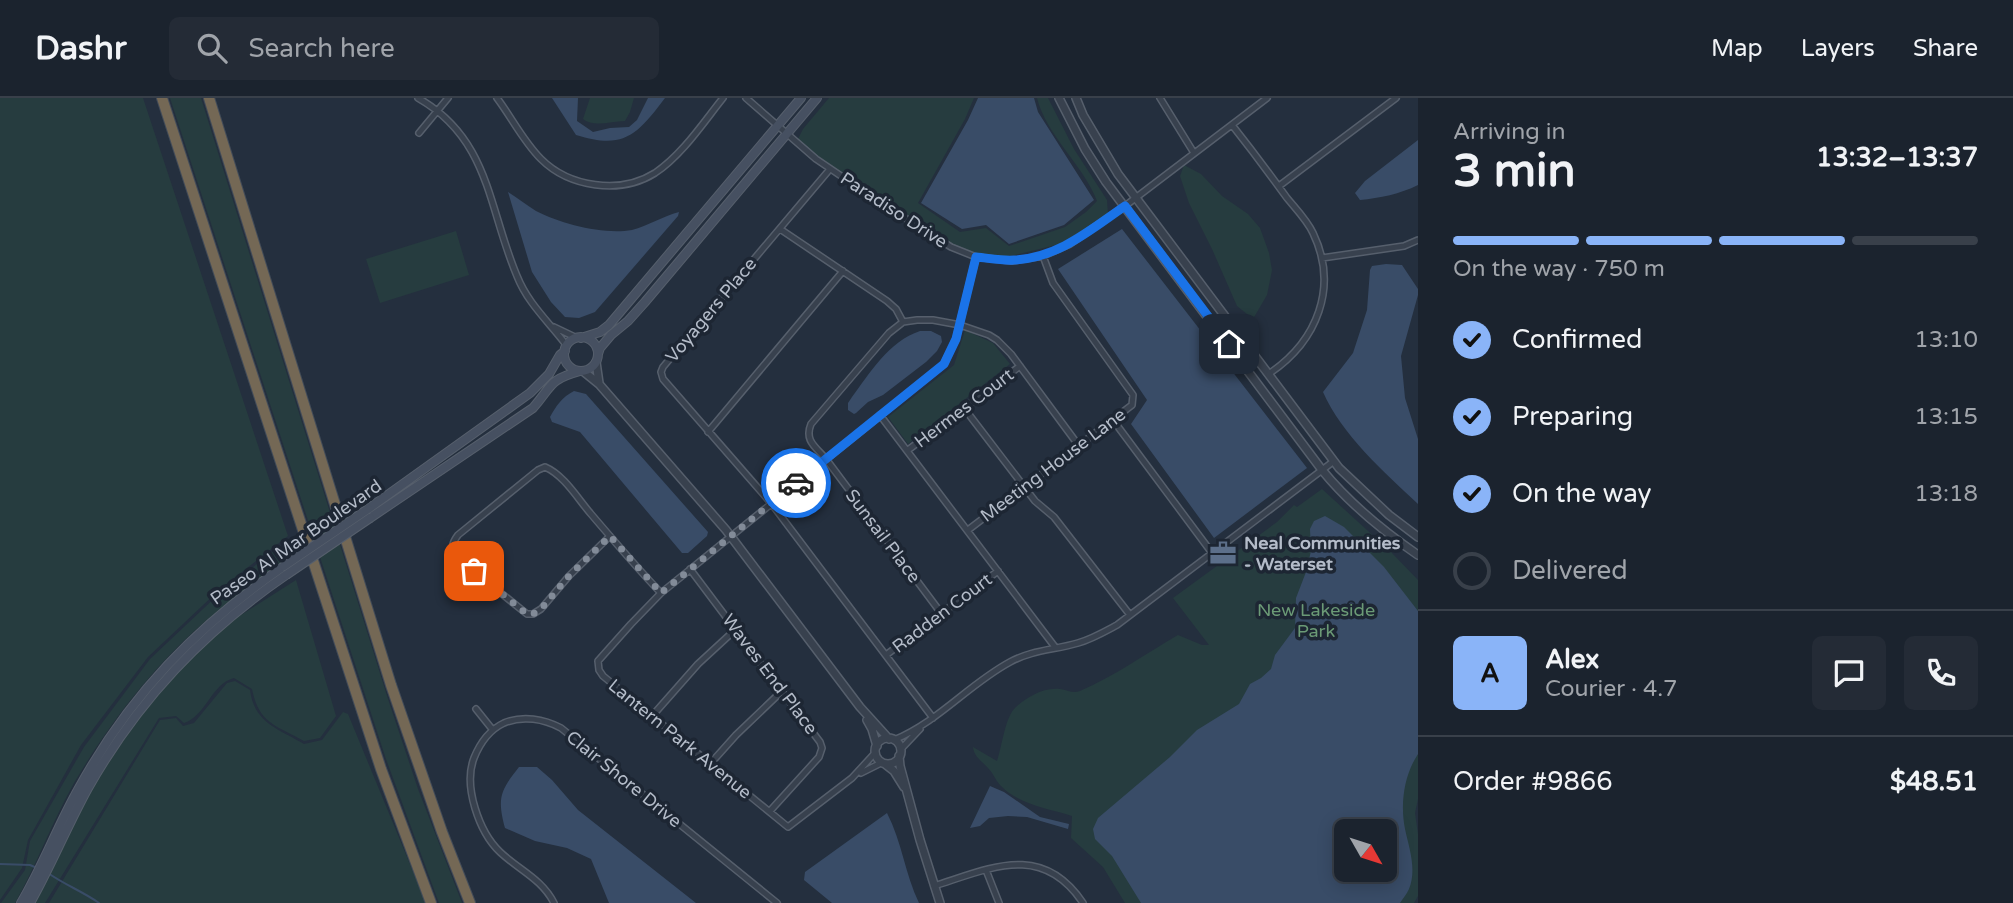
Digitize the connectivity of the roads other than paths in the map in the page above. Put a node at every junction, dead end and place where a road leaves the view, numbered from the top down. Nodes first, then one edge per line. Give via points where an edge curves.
1 (162, 98) edge
2 (209, 98) edge
3 (418, 98) edge
4 (448, 98) edge
5 (497, 98) edge
6 (723, 98) edge
7 (746, 98) edge
8 (801, 98) edge
9 (817, 98) edge
10 (1059, 98) edge
11 (1076, 98) edge
12 (1160, 98) edge
13 (1268, 98) edge
14 (1381, 98) edge
15 (1396, 98) edge
16 (1386, 105) junction
17 (438, 111) junction
18 (778, 125) junction
19 (1232, 125) junction
20 (419, 133) dead end
21 (787, 133) junction
22 (1194, 153) junction
23 (830, 169) junction
24 (1279, 186) junction
25 (1137, 197) junction
26 (1125, 206) junction
27 (780, 229) junction
28 (1417, 240) edge
29 (1043, 256) junction
30 (976, 257) junction
31 (1322, 258) junction
32 (843, 271) junction
33 (904, 322) junction
34 (549, 323) junction
35 (960, 325) junction
36 (579, 338) junction
37 (566, 349) junction
38 (597, 358) junction
39 (1020, 366) junction
40 (581, 371) junction
41 (1270, 373) junction
42 (599, 384) junction
43 (964, 408) junction
44 (880, 415) junction
45 (1113, 420) junction
46 (708, 432) junction
47 (1079, 446) junction
48 (908, 450) junction
49 (826, 459) junction
50 (1334, 461) junction
51 (1322, 470) junction
52 (1025, 488) junction
53 (771, 503) junction
54 (968, 530) junction
55 (610, 536) junction
56 (731, 536) junction
57 (1418, 537) edge
58 (1212, 553) junction
59 (1418, 555) edge
60 (691, 569) junction
61 (998, 571) junction
62 (273, 579) junction
63 (661, 593) junction
64 (941, 613) junction
65 (1130, 615) junction
66 (736, 629) junction
67 (1055, 647) junction
68 (886, 655) junction
69 (782, 691) junction
70 (860, 707) junction
71 (476, 709) dead end
72 (653, 715) junction
73 (930, 720) junction
74 (492, 729) junction
75 (891, 739) junction
76 (876, 750) junction
77 (900, 753) junction
78 (711, 763) junction
79 (883, 764) junction
80 (852, 778) junction
81 (82, 791) junction
82 (909, 797) junction
83 (770, 811) junction
84 (986, 870) junction
85 (934, 887) junction
86 (22, 903) edge
87 (30, 903) edge
88 (431, 903) edge
89 (470, 903) edge
90 (554, 903) edge
91 (777, 903) edge
92 (940, 903) edge
93 (999, 903) edge
94 (1083, 903) edge

1 - 88 highway via 381,769
2 - 89 highway via 391,685
3 - 17 street
4 - 17 street
5 - 6 street via 543,162 564,176 593,186 628,183 653,174 674,157
7 - 18 street, Paradiso Drive
8 - 18 main road
9 - 21 main road
10 - 26 street via 1085,149
11 - 25 street via 1105,152
12 - 22 street
13 - 19 street, Paradiso Drive
14 - 16 street
15 - 16 street
16 - 24 street
17 - 20 street
17 - 34 street via 473,153 517,277
18 - 21 street, Paradiso Drive
18 - 36 main road via 609,326
19 - 22 street, Paradiso Drive
19 - 24 street
21 - 23 street, Paradiso Drive
21 - 38 main road via 645,302 604,342
22 - 25 street, Paradiso Drive
23 - 27 street, Voyagers Place
23 - 30 street, Paradiso Drive via 951,247
24 - 31 street via 1312,230
25 - 26 street, Paradiso Drive
25 - 41 street
26 - 29 street, Paradiso Drive via 1070,244
26 - 51 street
27 - 32 street
27 - 46 street, Voyagers Place via 661,372
28 - 31 street
29 - 30 street, Paradiso Drive via 1012,261
29 - 45 street, Meeting House Lane via 1053,283 1133,395 1132,405
30 - 35 street, Lantern Park Avenue
31 - 41 street via 1324,291 1314,325 1305,341
32 - 33 street via 887,301
32 - 46 street
33 - 35 street via 933,320
33 - 49 street, Sunsail Place via 889,333 811,425 808,436
34 - 36 street
34 - 37 street
35 - 39 street via 997,340
35 - 44 street, Lantern Park Avenue via 944,364
36 - 37 main road
36 - 38 main road via 593,342
37 - 40 main road via 568,364
37 - 62 main road, Paseo Al Mar Boulevard, bridge via 537,387
38 - 40 main road
38 - 42 street
39 - 43 street, Hermes Court
39 - 47 street
40 - 42 street
40 - 62 main road, Paseo Al Mar Boulevard, bridge via 560,376 533,408
41 - 50 street
42 - 56 street
43 - 48 street, Hermes Court
43 - 52 street
44 - 48 street
44 - 49 street, Lantern Park Avenue
45 - 47 street, Meeting House Lane
45 - 58 street
46 - 53 street, Voyagers Place
47 - 52 street, Meeting House Lane
48 - 54 street
49 - 53 street, Lantern Park Avenue
49 - 64 street, Sunsail Place
50 - 51 street
50 - 57 street
51 - 58 street
51 - 59 street via 1378,526
52 - 54 street, Meeting House Lane
52 - 65 street via 1054,517
53 - 56 street, Lantern Park Avenue
53 - 68 street, Voyagers Place
54 - 61 street
55 - 55 street via 553,470 545,467 458,534 452,549 527,614 533,614
55 - 63 street
56 - 60 street, Lantern Park Avenue
56 - 70 street
58 - 65 street
60 - 63 street, Lantern Park Avenue
60 - 66 street, Waves End Place
61 - 64 street, Radden Court
61 - 67 street
62 - 81 main road, Paseo Al Mar Boulevard via 196,647 155,691
62 - 81 main road, Paseo Al Mar Boulevard via 240,597 160,672 95,759
63 - 72 street, Lantern Park Avenue via 598,661 603,676
64 - 68 street, Radden Court
65 - 67 street via 1094,638
66 - 69 street, Waves End Place
66 - 72 street
67 - 73 street via 1009,662
68 - 73 street, Voyagers Place
69 - 78 street
69 - 83 street, Waves End Place via 820,742 821,753
70 - 75 street
70 - 76 street via 873,729
71 - 74 street
72 - 78 street, Lantern Park Avenue
73 - 75 street
73 - 77 street
74 - 90 street via 478,746 470,767 475,806 496,847 540,883
74 - 91 street, Clair Shore Drive via 521,719 537,719 561,728
75 - 76 street via 882,741
75 - 77 street via 898,743
76 - 79 street
76 - 80 street
77 - 79 street via 893,762
77 - 82 street
78 - 83 street, Lantern Park Avenue
79 - 80 street
79 - 82 street via 894,771
80 - 83 street, Lantern Park Avenue via 789,827
81 - 86 main road, Paseo Al Mar Boulevard
81 - 87 main road
82 - 85 street
84 - 85 street
84 - 93 street
84 - 94 street via 1018,864 1044,869 1069,885
85 - 92 street

